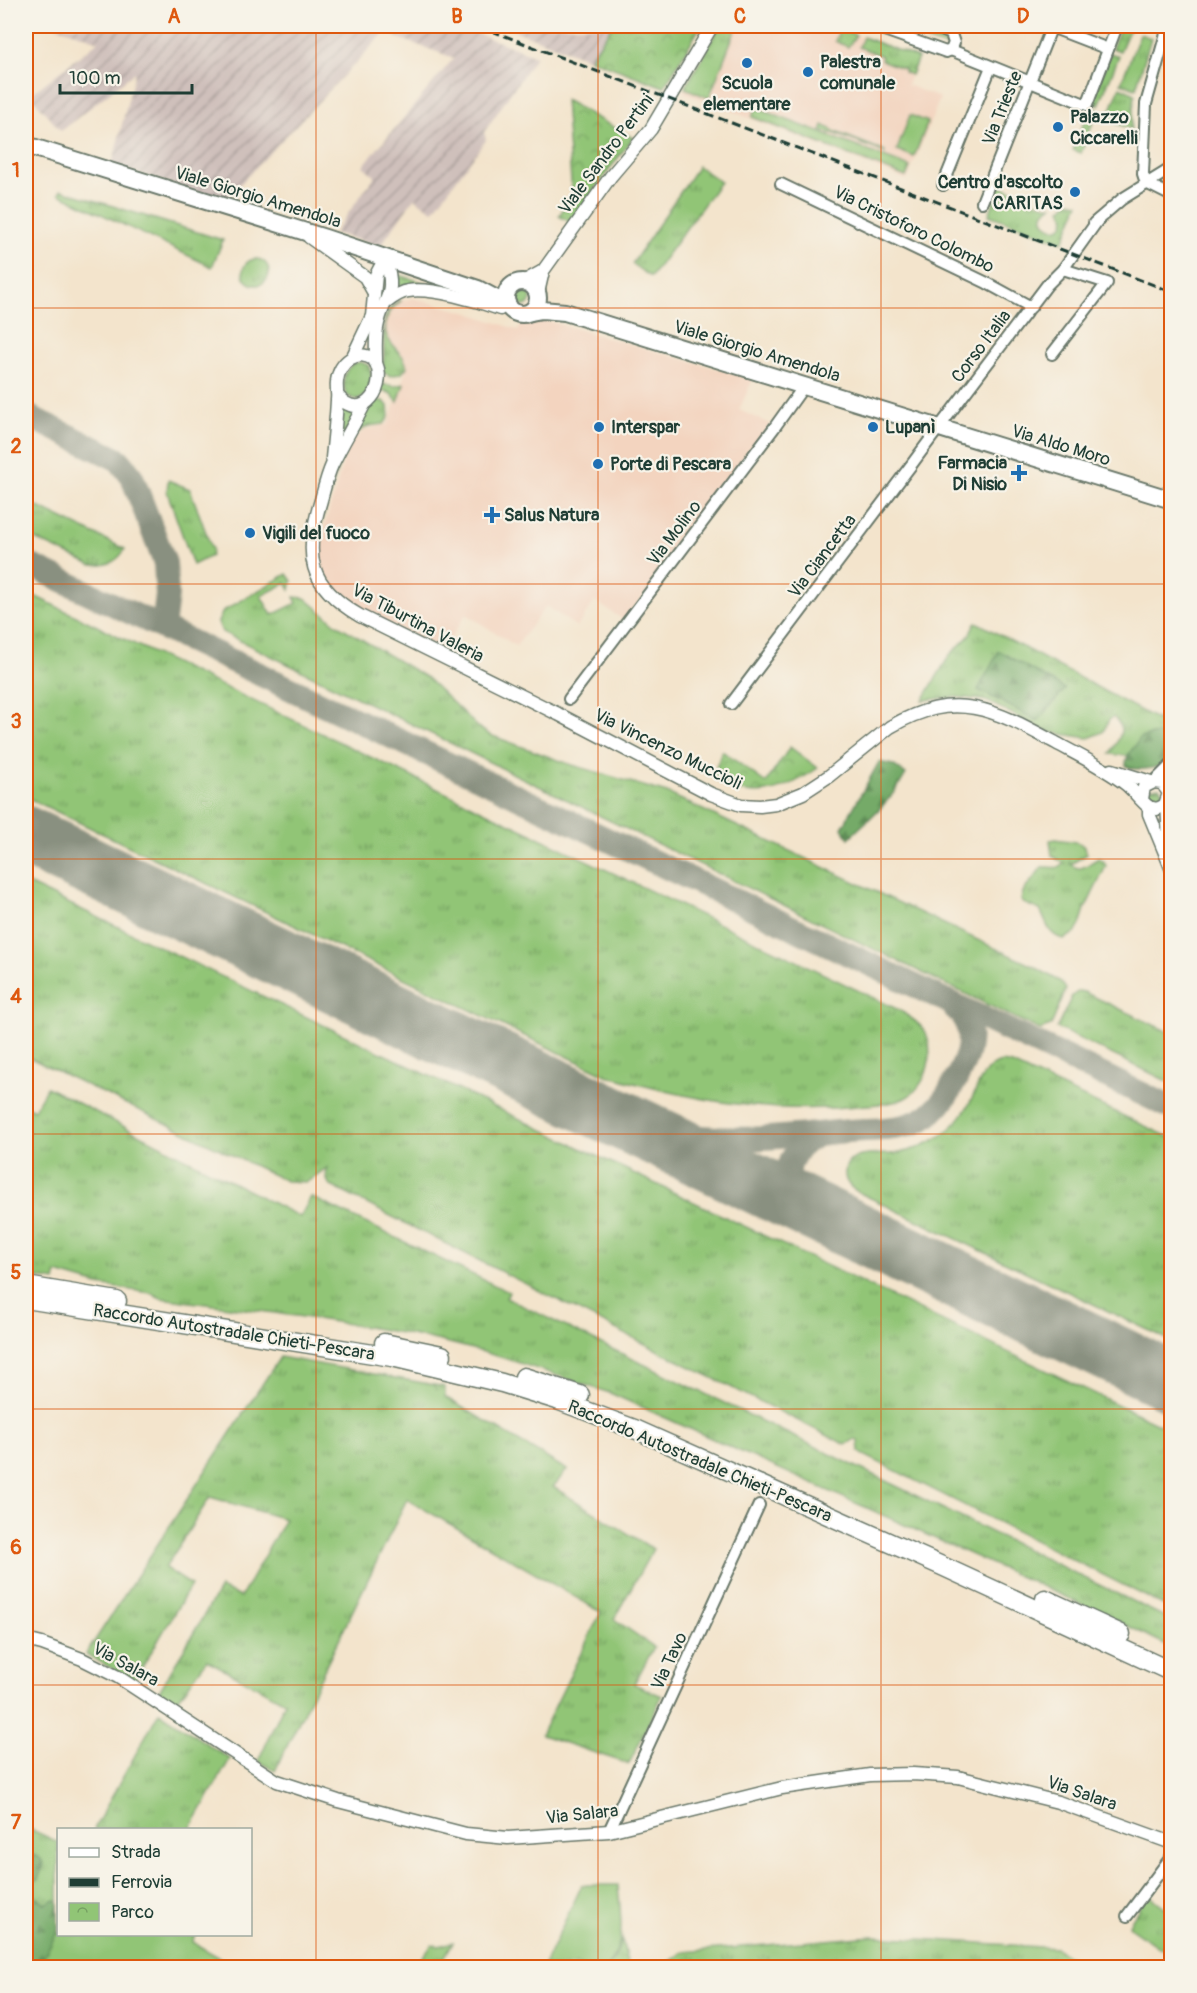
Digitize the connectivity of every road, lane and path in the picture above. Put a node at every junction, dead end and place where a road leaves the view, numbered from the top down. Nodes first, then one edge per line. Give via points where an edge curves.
1 (712, 26) edge
2 (873, 26) edge
3 (932, 26) edge
4 (1052, 26) edge
5 (1117, 26) edge
6 (1168, 26) edge
7 (1108, 49) junction
8 (951, 50) junction
9 (991, 67) junction
10 (1030, 83) junction
11 (26, 145) edge
12 (1172, 168) edge
13 (1146, 183) junction
14 (781, 184) dead end
15 (943, 185) dead end
16 (1172, 196) edge
17 (982, 202) dead end
18 (1098, 220) junction
19 (298, 229) junction
20 (385, 258) junction
21 (1063, 269) junction
22 (543, 271) junction
23 (1050, 283) junction
24 (516, 285) junction
25 (478, 289) junction
26 (538, 294) junction
27 (374, 295) junction
28 (387, 302) junction
29 (1031, 307) junction
30 (510, 308) junction
31 (531, 312) junction
32 (565, 312) junction
33 (1052, 354) dead end
34 (353, 356) junction
35 (376, 362) junction
36 (804, 386) junction
37 (338, 396) junction
38 (364, 405) junction
39 (938, 428) junction
40 (331, 468) junction
41 (1172, 500) edge
42 (569, 699) dead end
43 (730, 704) dead end
44 (546, 708) joint
45 (1172, 764) edge
46 (1097, 765) junction
47 (1152, 782) junction
48 (1169, 793) edge
49 (1146, 803) junction
50 (1171, 867) edge
51 (26, 1286) edge
52 (26, 1299) edge
53 (759, 1505) dead end
54 (26, 1640) edge
55 (1172, 1658) edge
56 (1172, 1671) edge
57 (609, 1831) junction
58 (1172, 1843) edge
59 (1172, 1856) edge
60 (1127, 1916) dead end

1 - 22 street, Viale Sandro Pertini via 651,129 611,176
2 - 8 street via 946,52
3 - 8 street via 953,36
4 - 7 street
4 - 10 street, Via Trieste
5 - 7 street
6 - 13 street via 1144,114
7 - 10 street via 1087,105
8 - 9 street
9 - 10 street
9 - 15 street
10 - 17 street, Via Trieste
11 - 19 main road, Viale Giorgio Amendola
12 - 13 street, Corso Italia
13 - 16 street
13 - 18 street, Corso Italia
14 - 29 street, Via Cristoforo Colombo
18 - 21 street, Corso Italia
18 - 23 street, Corso Italia via 1086,227 1055,269
19 - 20 main road, Viale Giorgio Amendola
19 - 27 street via 365,277
20 - 25 main road, Viale Giorgio Amendola
20 - 27 street via 376,275
20 - 28 street via 391,286
21 - 23 street, Corso Italia
21 - 33 street via 1107,283
22 - 24 street, Viale Sandro Pertini
22 - 26 street, Viale Sandro Pertini
23 - 29 street, Corso Italia
24 - 25 main road, Viale Giorgio Amendola
24 - 26 main road via 532,285
24 - 30 main road via 506,297
25 - 30 main road, Viale Giorgio Amendola
26 - 31 main road via 537,305
26 - 32 main road, Viale Giorgio Amendola
27 - 34 street via 372,316
28 - 30 street via 405,291 424,291 471,298 504,310
28 - 35 street via 377,329
29 - 39 street, Corso Italia
30 - 31 main road via 521,314
31 - 32 main road, Viale Giorgio Amendola
32 - 36 main road, Viale Giorgio Amendola
34 - 35 street via 368,356
34 - 37 street via 339,373
35 - 38 street via 379,376 374,395
36 - 39 main road, Viale Giorgio Amendola
36 - 42 street, Via Molino
37 - 38 street via 346,404
37 - 40 street, Via Tiburtina Valeria
38 - 40 street, Via Tiburtina Valeria
39 - 41 main road, Via Aldo Moro
39 - 43 street, Via Ciancetta
40 - 44 street, Via Tiburtina Valeria via 310,544 315,568 335,599 360,616
44 - 46 street, Via Vincenzo Muccioli via 711,794 753,806 776,804 803,794 890,727 922,711 948,706 979,708 1001,715
45 - 47 street
46 - 47 street, Via Vincenzo Muccioli
46 - 49 street, Via Vincenzo Muccioli
47 - 48 street via 1162,783
47 - 49 street via 1143,791
48 - 49 street via 1161,808
48 - 50 street
49 - 50 street
51 - 55 highway, Raccordo Autostradale Chieti-Pescara via 383,1343 555,1386 668,1430
52 - 56 highway, Raccordo Autostradale Chieti-Pescara via 392,1357 557,1400 666,1442
53 - 57 street, Via Tavo
54 - 57 street, Via Salara via 82,1659 117,1677 267,1775 303,1791 483,1837 547,1837
57 - 58 street, Via Salara via 804,1784 913,1774 958,1777 1058,1802
59 - 60 street

